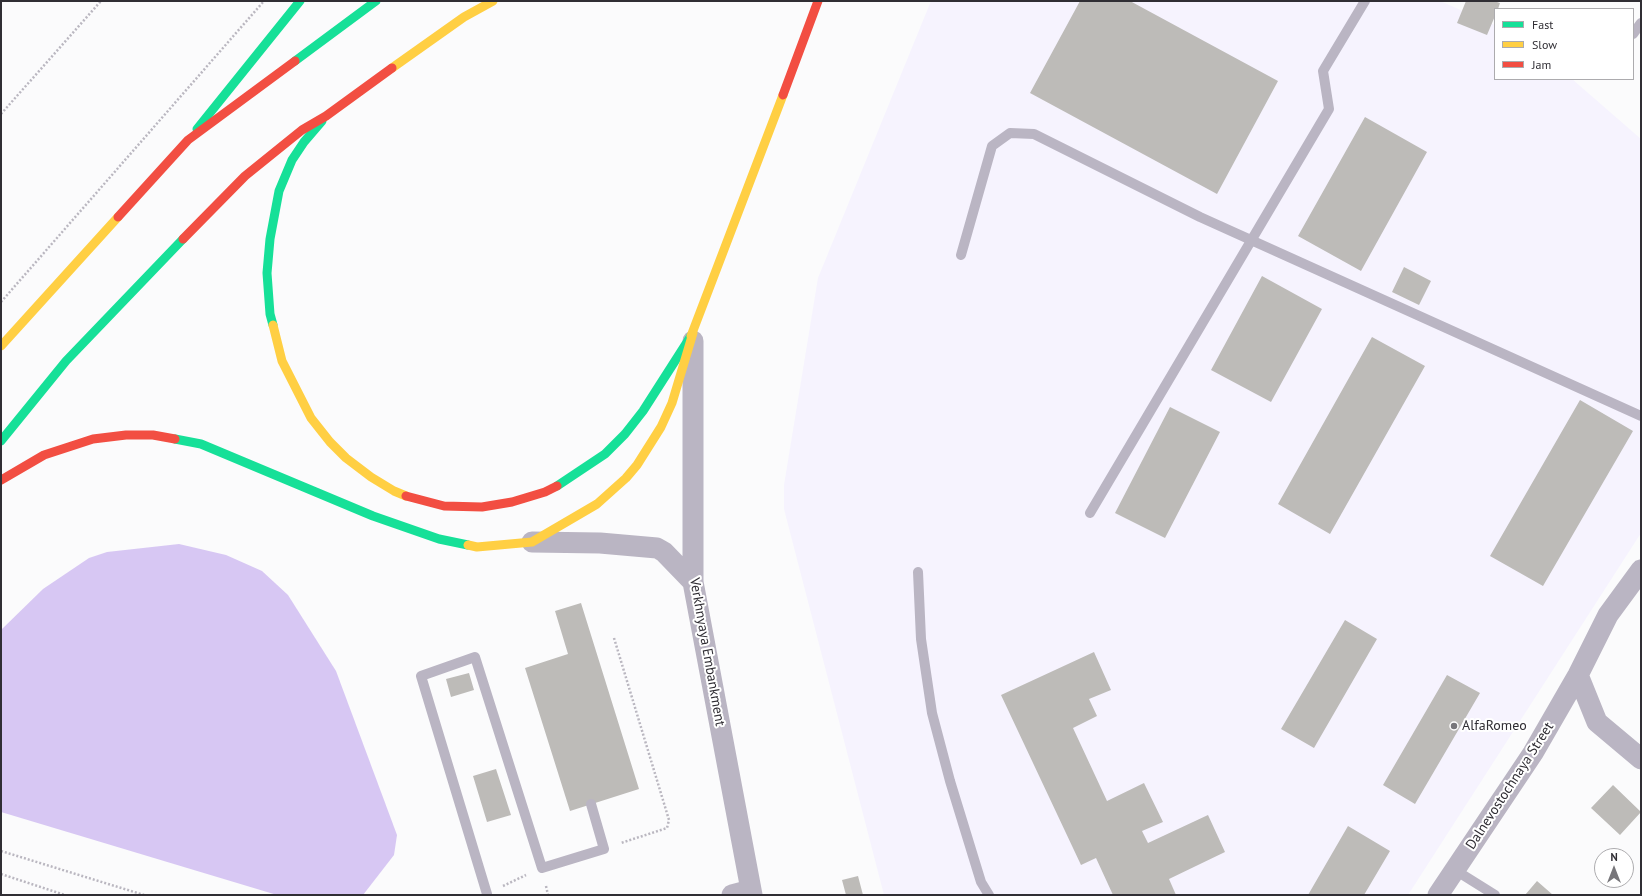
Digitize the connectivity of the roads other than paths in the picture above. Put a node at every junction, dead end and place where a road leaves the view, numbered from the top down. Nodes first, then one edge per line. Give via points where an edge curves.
1 (300, 1) edge
2 (376, 1) edge
3 (493, 1) edge
4 (818, 1) edge
5 (1365, 1) edge
6 (1641, 23) edge
7 (1634, 33) edge
8 (326, 116) junction
9 (188, 140) junction
10 (1251, 240) junction
11 (961, 255) dead end
12 (694, 333) junction
13 (1, 346) edge
14 (1641, 416) edge
15 (1, 440) edge
16 (1, 480) edge
17 (1090, 512) dead end
18 (532, 542) junction
19 (1641, 570) edge
20 (918, 572) dead end
21 (693, 582) junction
22 (1578, 675) junction
23 (1641, 759) edge
24 (591, 804) dead end
25 (1455, 870) junction
26 (745, 893) edge
27 (487, 894) road end
28 (989, 895) edge
29 (1438, 895) edge
30 (1495, 895) edge

1 - 9 main road
2 - 9 main road
3 - 8 main road via 464,17
4 - 12 main road
5 - 10 lane via 1323,71 1329,109
6 - 7 lane
8 - 12 main road via 292,160 279,191 267,272 270,314 282,361 311,418 346,458 394,491 444,506 482,507 512,502 561,484 605,454 626,434 644,411
8 - 15 main road via 302,130 245,176 66,361
9 - 13 main road
10 - 11 lane via 1034,134 1010,133 992,146
10 - 14 lane
10 - 17 lane
12 - 18 main road via 672,403 638,465 597,504
12 - 21 street, Verkhnyaya Embankment
16 - 18 main road via 44,455 93,439 153,435 201,444 373,516 439,539 477,546
18 - 21 street via 600,543 657,548
19 - 22 street, Dalnevostochnaya Street via 1608,615
20 - 28 lane via 921,639 932,713 981,882
21 - 26 street, Verkhnyaya Embankment
22 - 23 street via 1596,722
22 - 25 street, Dalnevostochnaya Street via 1533,753
24 - 27 lane via 604,849 542,868 475,657 421,676
25 - 29 street, Dalnevostochnaya Street
25 - 30 lane

